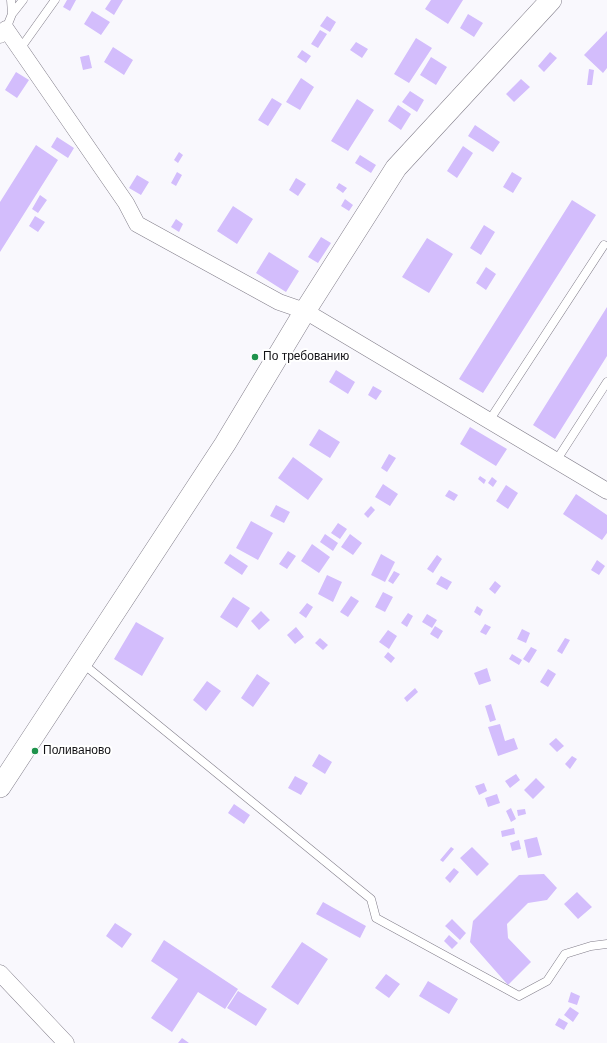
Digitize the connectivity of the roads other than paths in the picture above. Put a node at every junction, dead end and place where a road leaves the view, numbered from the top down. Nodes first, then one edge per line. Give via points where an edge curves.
1 (11, 0) edge
2 (23, 0) edge
3 (54, 0) edge
4 (551, 0) edge
5 (12, 14) junction
6 (3, 32) edge
7 (20, 48) junction
8 (604, 245) dead end
9 (305, 311) junction
10 (607, 382) edge
11 (489, 421) junction
12 (556, 461) junction
13 (607, 491) edge
14 (82, 663) junction
15 (0, 787) edge
16 (607, 944) edge
17 (0, 973) edge
18 (66, 1043) edge

1 - 5 lane
2 - 5 lane
3 - 7 lane
4 - 9 street via 396,168
5 - 6 lane
6 - 7 street
7 - 9 street via 126,203 137,224 279,302
8 - 11 lane
9 - 11 street
9 - 14 street via 225,444
10 - 12 lane
11 - 12 street
12 - 13 street
14 - 15 street
14 - 16 lane via 371,899 376,918 519,996 547,981 565,954
17 - 18 street

